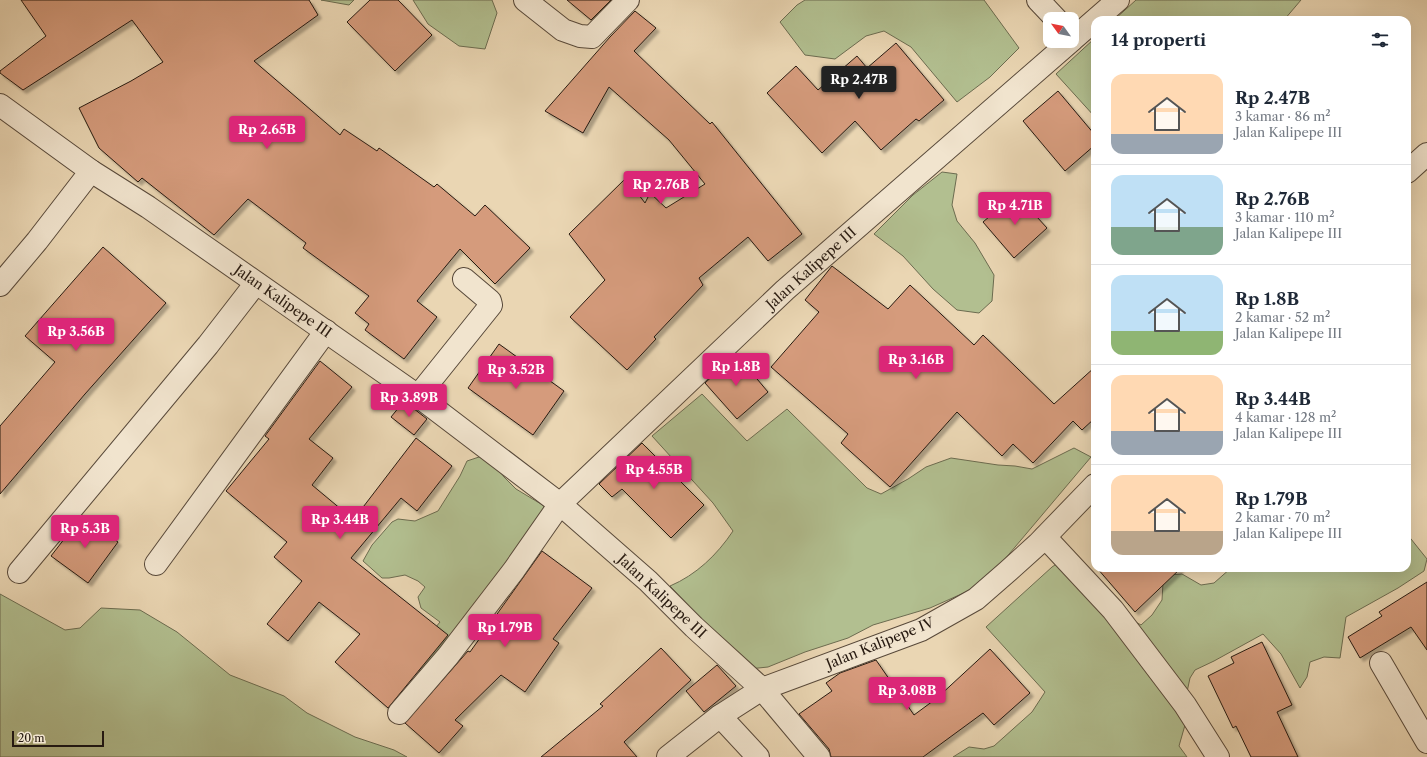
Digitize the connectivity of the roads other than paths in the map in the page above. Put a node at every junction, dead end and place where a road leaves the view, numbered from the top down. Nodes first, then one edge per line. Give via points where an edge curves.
1 (525, 0) edge
2 (628, 0) edge
3 (1038, 0) edge
4 (1118, 0) edge
5 (1049, 12) edge
6 (1099, 16) edge
7 (1091, 23) edge
8 (1079, 33) edge
9 (1062, 48) edge
10 (0, 105) edge
11 (1427, 154) edge
12 (1411, 168) edge
13 (91, 171) junction
14 (464, 279) dead end
15 (256, 283) junction
16 (0, 286) edge
17 (326, 331) junction
18 (418, 396) junction
19 (1091, 489) edge
20 (560, 504) junction
21 (1045, 537) junction
22 (156, 564) dead end
23 (19, 572) dead end
24 (1382, 663) dead end
25 (762, 689) junction
26 (399, 713) dead end
27 (720, 716) junction
28 (1427, 742) edge
29 (668, 757) edge
30 (758, 757) edge
31 (819, 757) edge
32 (1218, 757) edge

1 - 2 street via 563,30 592,37
3 - 5 street
4 - 6 street, Jalan Kalipepe III
7 - 8 street, Jalan Kalipepe III
9 - 20 street, Jalan Kalipepe III via 785,290
10 - 13 street, Jalan Kalipepe III
11 - 12 street
13 - 15 street, Jalan Kalipepe III via 148,207
13 - 16 street
14 - 18 street via 490,301 491,305
15 - 17 street, Jalan Kalipepe III
15 - 23 street via 208,345
17 - 18 street, Jalan Kalipepe III
17 - 22 street
18 - 20 street, Jalan Kalipepe III
19 - 21 street, Jalan Kalipepe IV
20 - 25 street, Jalan Kalipepe III via 648,581
20 - 26 street, Jalan Kalipepe III via 514,570 448,656
21 - 25 street, Jalan Kalipepe IV via 976,598 922,630
21 - 32 street via 1113,610 1185,706
24 - 28 street
25 - 27 street, Jalan Kalipepe IV
25 - 31 street, Jalan Kalipepe III
27 - 29 street, Jalan Kalipepe IV
27 - 30 street

